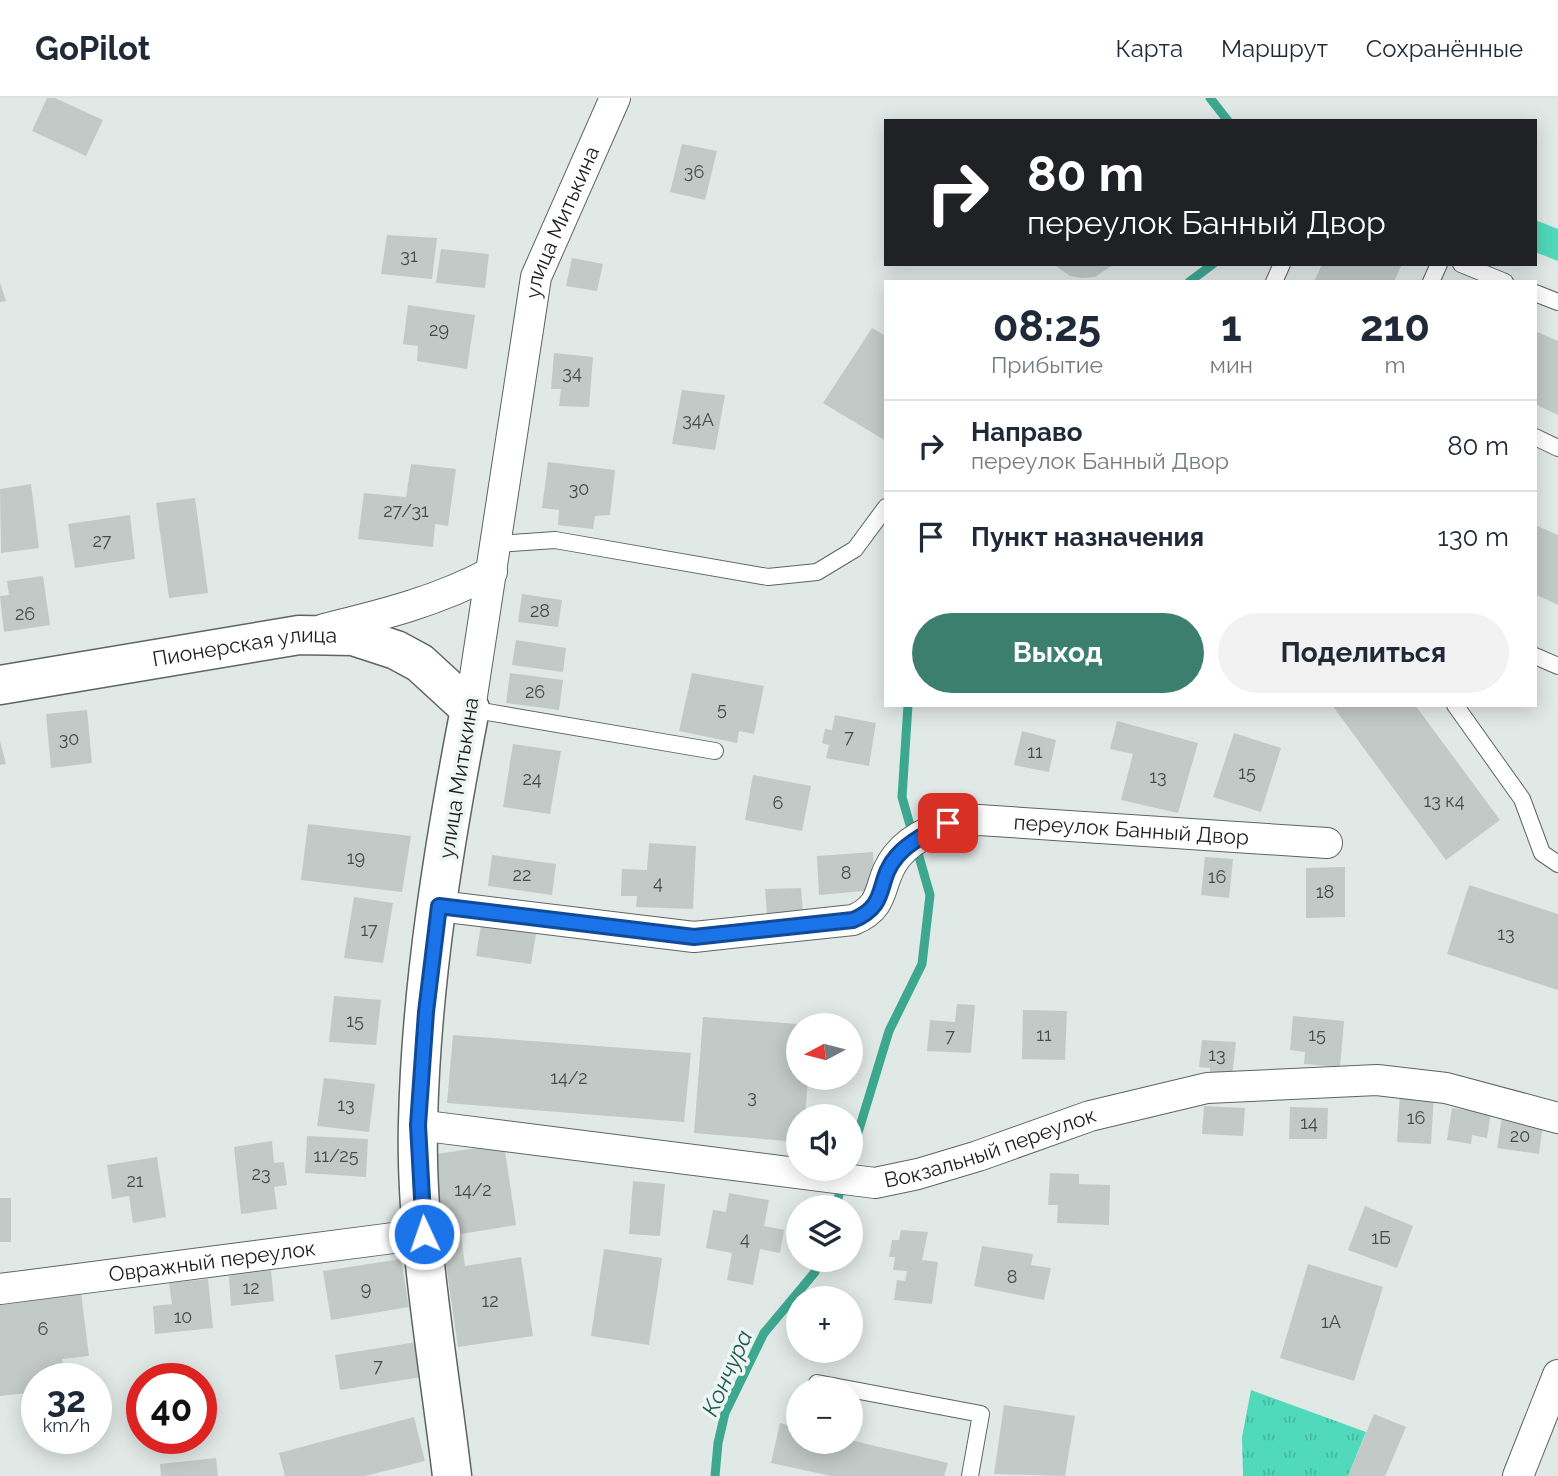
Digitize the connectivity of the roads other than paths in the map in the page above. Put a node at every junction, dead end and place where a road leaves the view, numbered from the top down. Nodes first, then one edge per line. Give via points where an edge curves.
1 (615, 98) edge
2 (1466, 266) edge
3 (1501, 280) edge
4 (1537, 294) edge
5 (1558, 302) edge
6 (1537, 438) edge
7 (1558, 448) edge
8 (884, 510) edge
9 (494, 558) junction
10 (299, 635) junction
11 (1537, 657) edge
12 (1558, 666) edge
13 (0, 685) edge
14 (1456, 707) edge
15 (470, 709) junction
16 (715, 751) dead end
17 (1327, 843) dead end
18 (1558, 864) edge
19 (439, 906) junction
20 (1558, 1118) edge
21 (418, 1125) junction
22 (424, 1234) junction
23 (0, 1289) edge
24 (1558, 1374) edge
25 (863, 1392) edge
26 (452, 1476) edge
27 (970, 1476) edge
28 (1518, 1476) edge

1 - 9 street, улица Митькина via 536,277
2 - 3 lane
4 - 5 lane
6 - 7 lane
8 - 9 lane via 855,549 817,572 768,577 555,540
9 - 10 street via 456,591
9 - 15 street, улица Митькина
10 - 13 street, Пионерская улица
10 - 15 street, Пионерская улица via 354,636 396,650 420,663
11 - 12 lane
14 - 18 lane via 1522,799 1542,853
15 - 16 lane
15 - 19 street, улица Митькина
17 - 19 street, переулок Банный Двор via 979,821 948,823 897,856 869,914 853,920 694,937
19 - 21 street, улица Митькина
20 - 21 street, Вокзальный переулок via 1446,1088 1377,1080 1206,1088 1090,1116 978,1156 875,1183
21 - 22 street, улица Митькина
22 - 23 street, Овражный переулок
22 - 26 street, улица Митькина
24 - 28 street
25 - 27 lane via 981,1414

